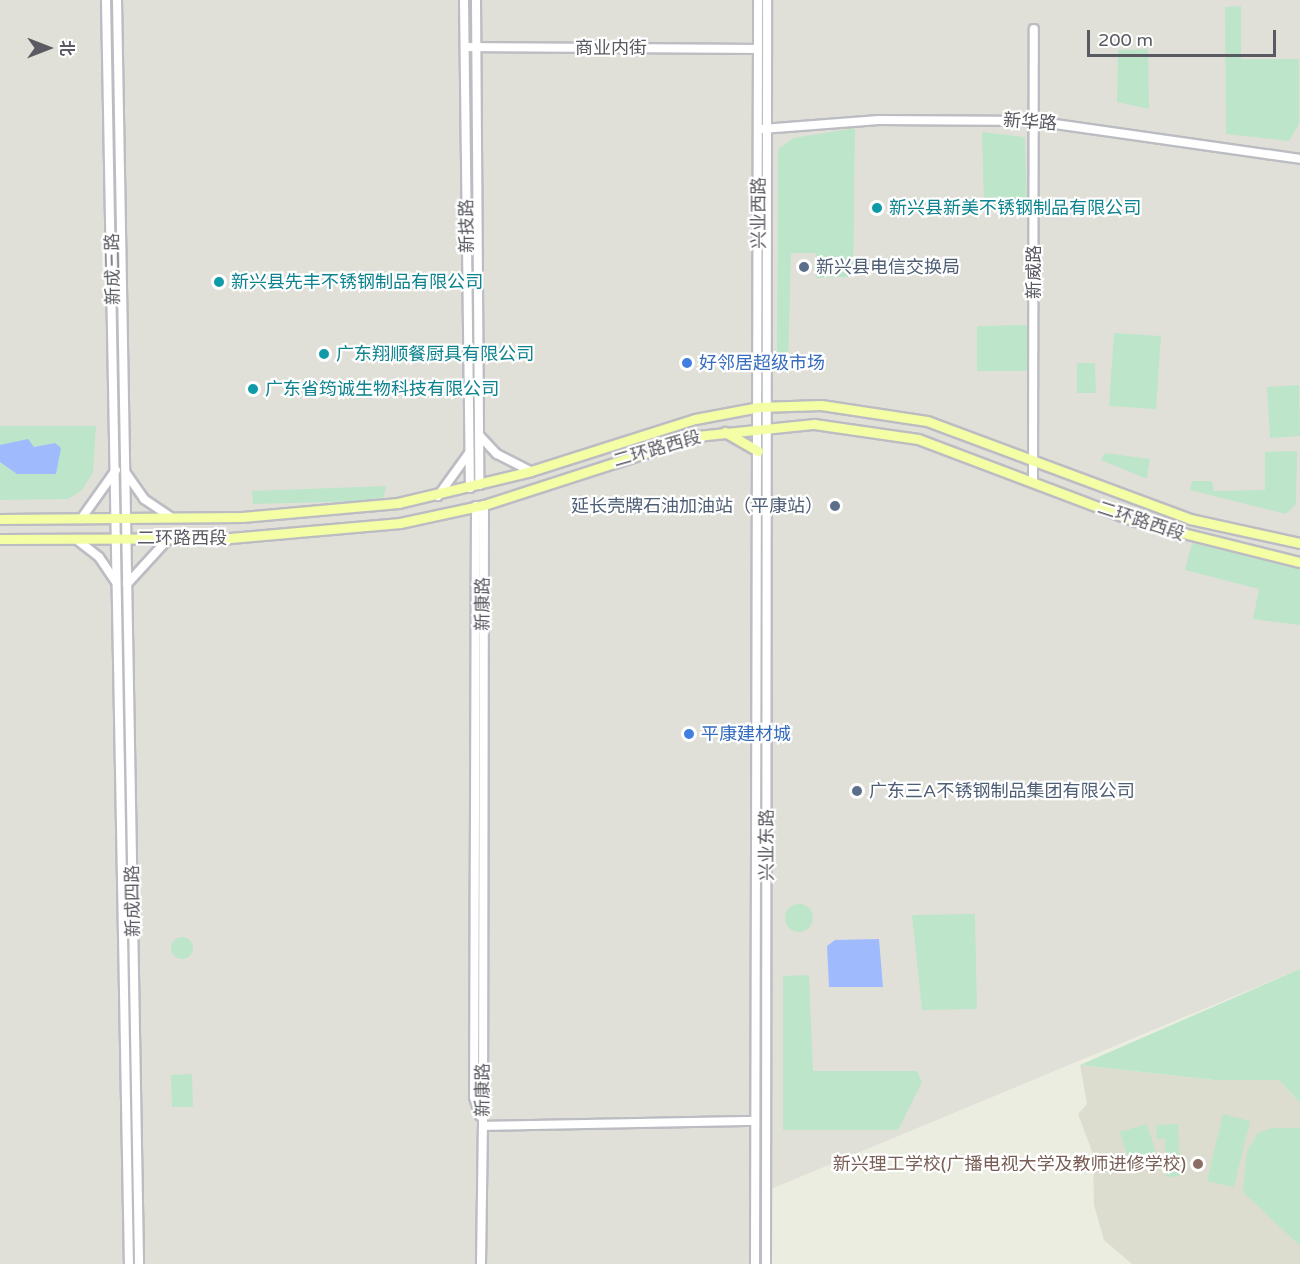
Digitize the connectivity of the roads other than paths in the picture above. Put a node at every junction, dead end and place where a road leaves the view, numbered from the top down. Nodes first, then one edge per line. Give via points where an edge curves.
1 (106, 0) edge
2 (117, 0) edge
3 (464, 0) edge
4 (476, 0) edge
5 (758, 0) edge
6 (767, 0) edge
7 (1034, 29) dead end
8 (465, 47) junction
9 (477, 47) junction
10 (758, 49) junction
11 (1034, 121) junction
12 (763, 129) junction
13 (1300, 159) edge
14 (763, 406) junction
15 (763, 425) junction
16 (723, 431) junction
17 (479, 435) junction
18 (758, 451) junction
19 (470, 452) junction
20 (1034, 459) junction
21 (116, 469) junction
22 (125, 471) junction
23 (531, 471) junction
24 (1033, 479) junction
25 (475, 486) junction
26 (438, 496) junction
27 (480, 505) junction
28 (172, 518) junction
29 (0, 519) edge
30 (81, 519) junction
31 (121, 519) junction
32 (170, 537) junction
33 (121, 538) junction
34 (0, 539) edge
35 (76, 539) junction
36 (1300, 543) edge
37 (1300, 562) edge
38 (127, 584) junction
39 (117, 585) junction
40 (755, 1121) junction
41 (483, 1126) junction
42 (129, 1264) edge
43 (139, 1264) edge
44 (481, 1264) edge
45 (755, 1264) edge
46 (766, 1264) edge

1 - 21 street, 新成三路
2 - 22 street, 新成三路
3 - 8 street, 新技路
4 - 9 street, 新技路
5 - 10 street, 兴业西路
6 - 12 street, 兴业西路
7 - 11 street, 新威路
8 - 9 street, 商业内街
8 - 19 street, 新技路
9 - 10 street, 商业内街
9 - 17 street, 新技路
10 - 12 street, 兴业西路
11 - 12 street, 新华路 via 879,120
11 - 13 street, 新华路
11 - 20 street, 新威路
12 - 14 street, 兴业西路
14 - 15 street, 兴业西路
14 - 20 main road, 二环路西段 via 895,414
14 - 23 main road, 二环路西段 via 650,431
15 - 16 main road, 二环路西段
15 - 18 street, 兴业东路
15 - 24 main road, 二环路西段 via 841,425 908,437
15 - 46 street, 兴业东路
16 - 18 main road
16 - 27 main road, 二环路西段
17 - 23 street via 497,454
17 - 25 street, 新技路
18 - 40 street, 兴业东路
19 - 25 street, 新技路
19 - 26 street
20 - 24 street, 新威路
20 - 36 main road, 二环路西段 via 1190,519
21 - 30 street
21 - 31 street, 新成三路
22 - 28 street via 144,499
22 - 31 street, 新成三路
23 - 25 main road, 二环路西段
24 - 37 main road, 二环路西段 via 1135,521
25 - 26 main road, 二环路西段
26 - 28 main road, 二环路西段 via 318,513
27 - 32 main road, 二环路西段 via 323,534
27 - 41 street, 新康路 via 474,1097
28 - 31 main road, 二环路西段
29 - 30 main road, 二环路西段
30 - 31 main road, 二环路西段
31 - 33 street, 新成三路
32 - 33 main road, 二环路西段
32 - 38 street
33 - 35 main road, 二环路西段
33 - 38 street, 新成四路
33 - 39 street, 新成四路
34 - 35 main road, 二环路西段
35 - 39 street via 99,557
38 - 43 street, 新成四路
39 - 42 street, 新成四路
40 - 41 street
40 - 45 street, 兴业东路
41 - 44 street, 新康路

